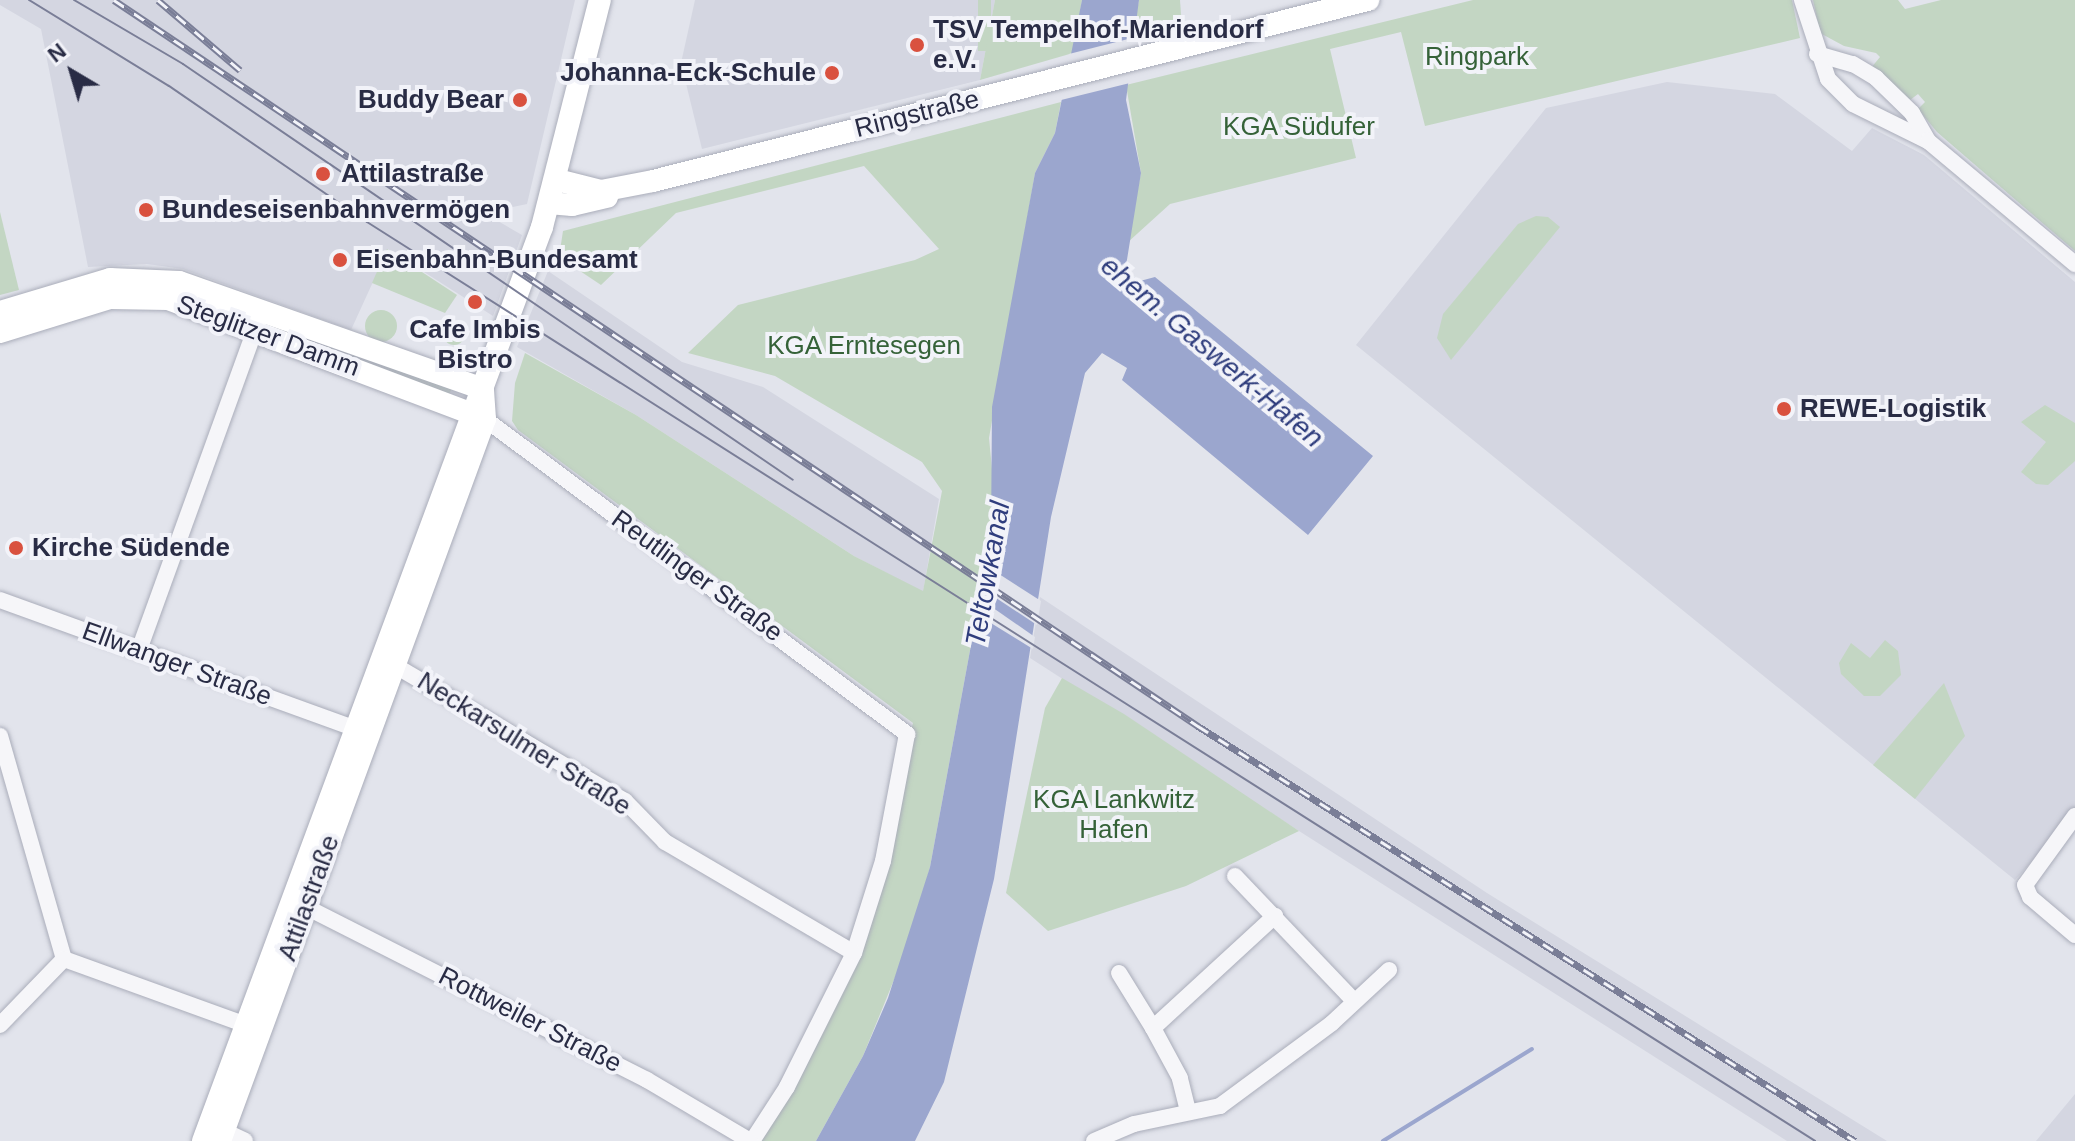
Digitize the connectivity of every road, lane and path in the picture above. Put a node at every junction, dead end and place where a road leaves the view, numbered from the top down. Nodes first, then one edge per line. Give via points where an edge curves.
1 (600, 0) edge
2 (1368, 0) edge
3 (1802, 0) edge
4 (1817, 54) junction
5 (1928, 141) junction
6 (557, 180) junction
7 (653, 181) junction
8 (549, 203) junction
9 (2075, 264) edge
10 (0, 312) edge
11 (259, 320) junction
12 (0, 332) edge
13 (483, 389) junction
14 (477, 415) junction
15 (0, 600) edge
16 (139, 650) junction
17 (386, 662) junction
18 (354, 728) junction
19 (0, 736) edge
20 (18, 799) junction
21 (0, 804) edge
22 (2075, 816) edge
23 (1235, 876) dead end
24 (298, 904) junction
25 (1275, 916) junction
26 (2075, 935) edge
27 (854, 953) junction
28 (64, 959) junction
29 (1389, 970) dead end
30 (1119, 973) dead end
31 (1354, 1001) junction
32 (0, 1025) edge
33 (246, 1025) junction
34 (1153, 1028) junction
35 (1188, 1111) junction
36 (214, 1134) edge
37 (245, 1141) edge
38 (751, 1141) edge
39 (1094, 1141) edge

1 - 6 main road, Attilastraße
2 - 7 main road, Ringstraße
3 - 4 street
4 - 5 street via 1828,79 1853,104 1890,127
4 - 5 street via 1853,64 1876,78 1912,113
5 - 9 street
6 - 7 main road, Ringstraße via 601,191
6 - 8 main road, Attilastraße
7 - 8 main road, Ringstraße via 572,205
8 - 13 main road, Attilastraße
10 - 11 main road, Steglitzer Damm via 93,283 136,277 179,282
11 - 12 main road, Steglitzer Damm via 146,296 95,301
11 - 13 main road, Steglitzer Damm
11 - 14 main road, Steglitzer Damm
11 - 16 street
13 - 14 main road, Attilastraße
14 - 17 main road, Attilastraße
14 - 27 street, Reutlinger Straße via 907,734 883,861
15 - 16 street, Ellwanger Straße
16 - 18 street, Ellwanger Straße
17 - 18 main road, Attilastraße
17 - 24 main road, Attilastraße
17 - 27 street, Neckarsulmer Straße via 625,801 665,842
18 - 24 main road, Attilastraße
19 - 20 street
20 - 21 street
20 - 28 street
22 - 26 street via 2025,885 2030,897
23 - 25 street
24 - 33 main road, Attilastraße
24 - 36 main road, Attilastraße
24 - 38 street, Rottweiler Straße via 651,1082
25 - 31 street
25 - 34 street
27 - 38 street via 782,1097
28 - 32 street
28 - 33 street
29 - 31 street
30 - 34 street
31 - 35 street via 1220,1106
33 - 36 main road, Attilastraße
34 - 35 street via 1180,1078
35 - 39 street
36 - 37 street

